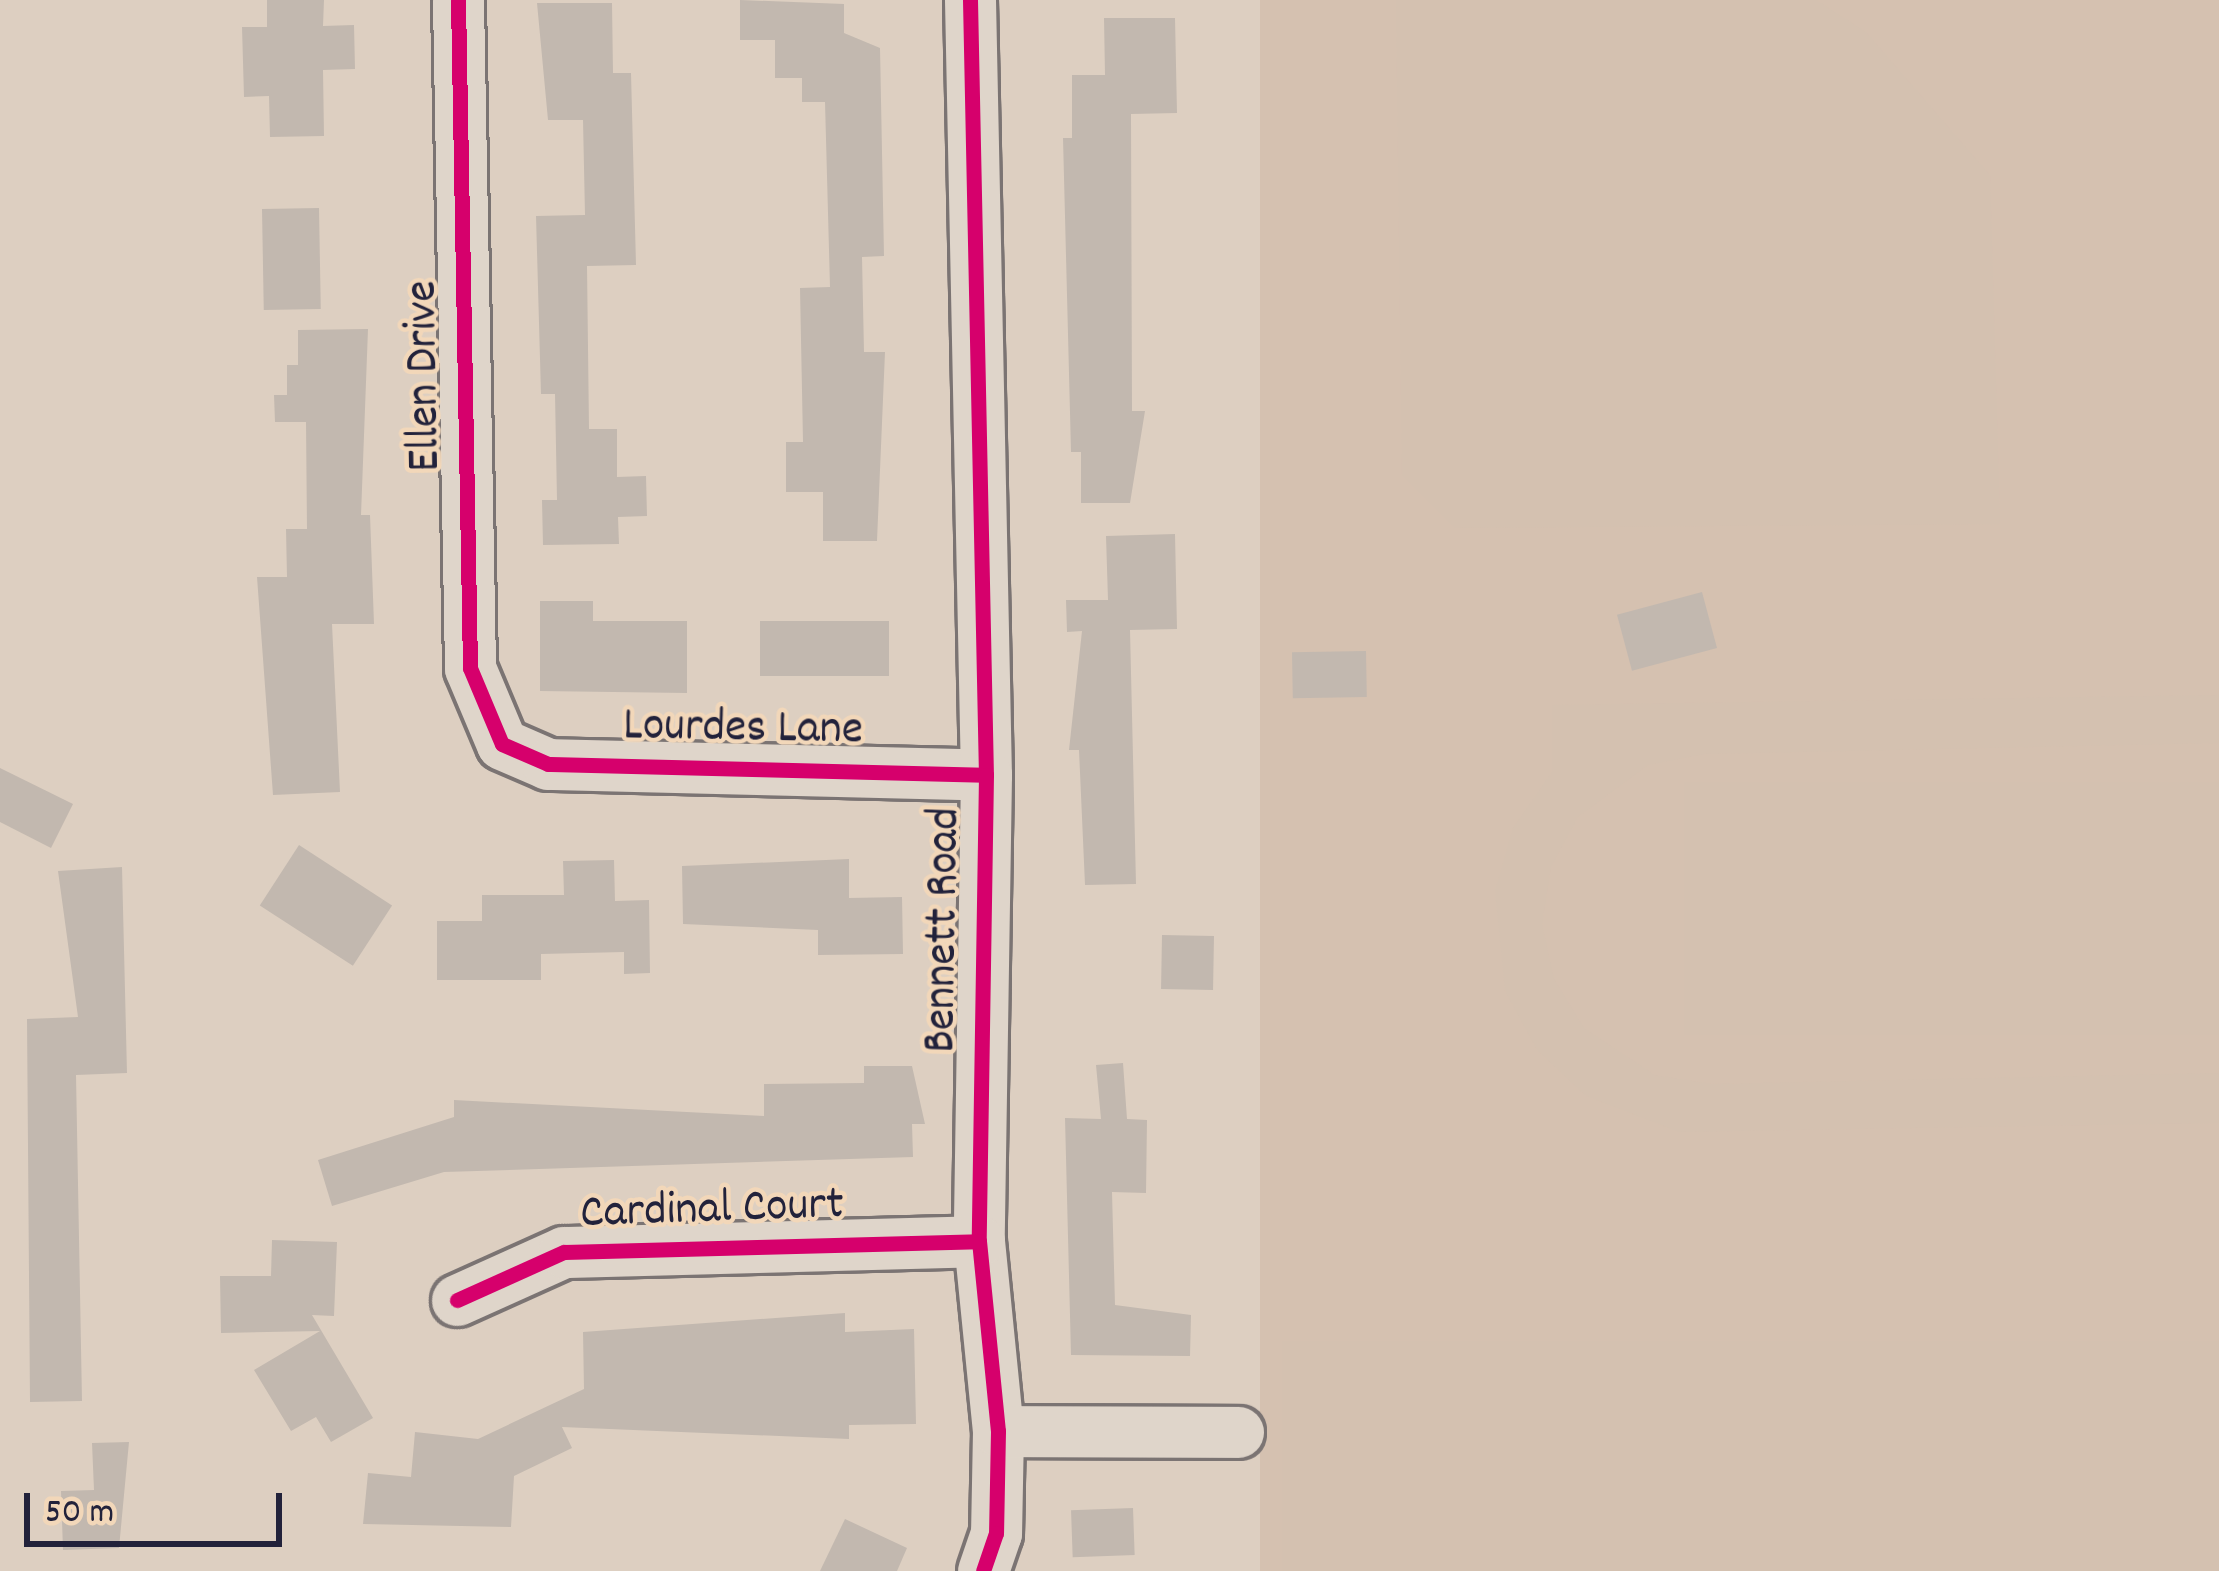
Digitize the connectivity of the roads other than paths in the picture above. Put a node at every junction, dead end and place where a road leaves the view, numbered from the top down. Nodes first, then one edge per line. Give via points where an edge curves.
1 (458, 0) edge
2 (970, 0) edge
3 (502, 744) joint
4 (986, 775) junction
5 (979, 1241) junction
6 (457, 1300) dead end
7 (998, 1431) junction
8 (1238, 1432) dead end
9 (983, 1571) edge

1 - 3 street, Ellen Drive via 470,668
2 - 4 street, Bennett Road
3 - 4 street, Lourdes Lane via 548,764
4 - 5 street, Bennett Road
5 - 6 street, Cardinal Court via 564,1252
5 - 7 street, Bennett Road
7 - 8 street
7 - 9 street, Bennett Road via 996,1533

